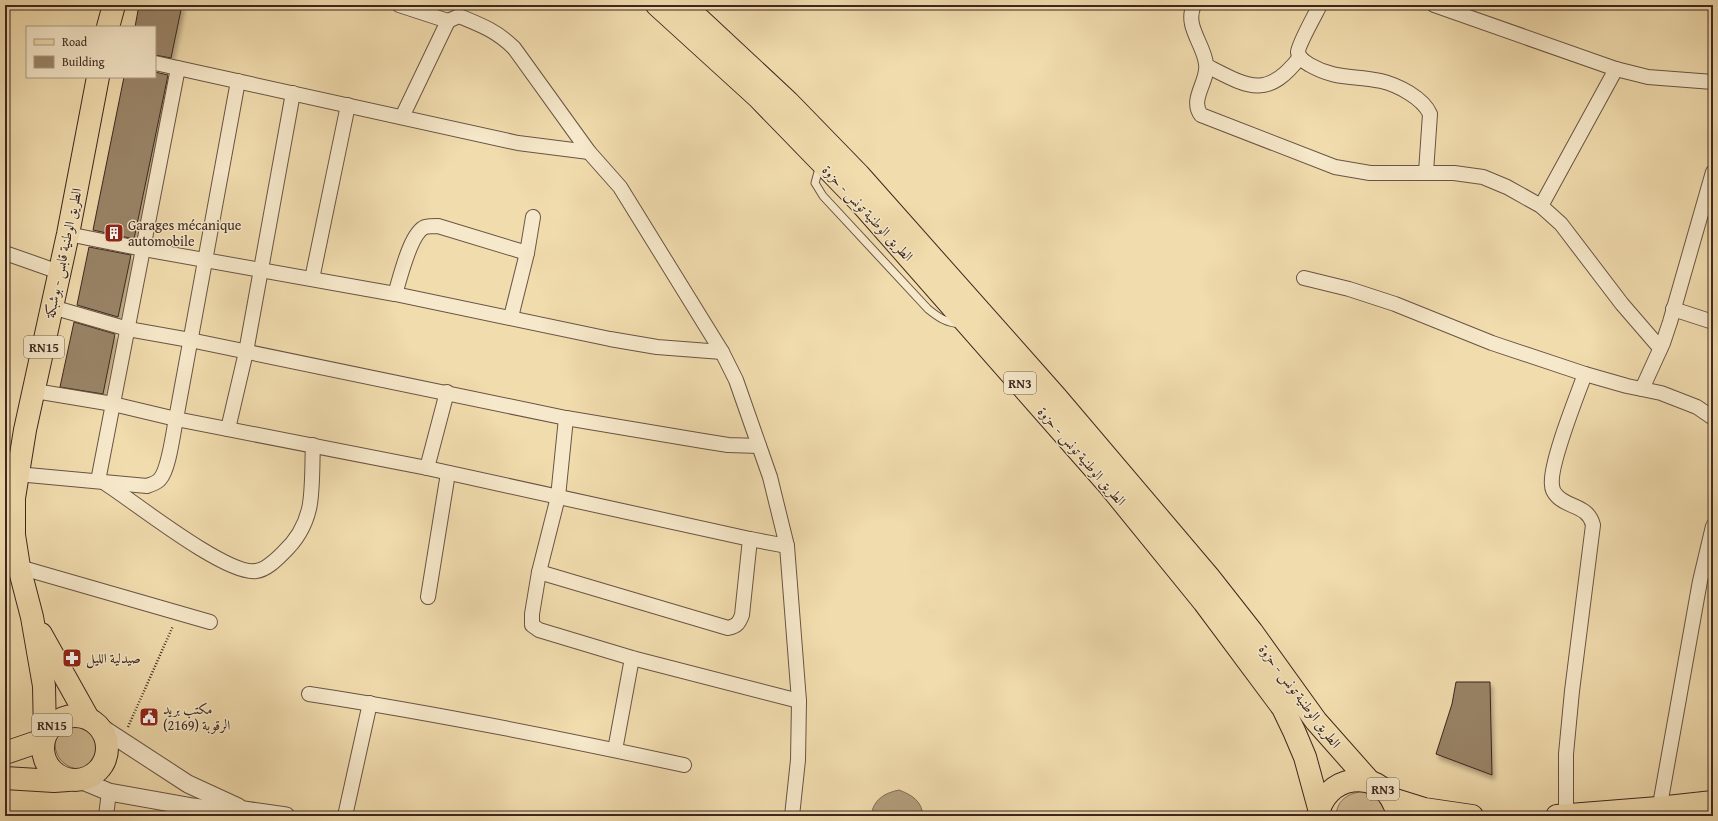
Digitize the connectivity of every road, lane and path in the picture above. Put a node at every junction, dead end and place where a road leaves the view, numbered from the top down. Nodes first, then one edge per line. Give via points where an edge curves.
1 (114, 5) edge
2 (399, 5) edge
3 (657, 5) edge
4 (684, 5) edge
5 (1194, 5) edge
6 (1320, 5) edge
7 (1434, 5) edge
8 (457, 14) edge
9 (108, 26) edge
10 (1300, 57) junction
11 (156, 63) edge
12 (1207, 66) junction
13 (178, 68) junction
14 (1616, 70) junction
15 (98, 78) edge
16 (238, 81) junction
17 (1713, 82) edge
18 (293, 93) junction
19 (348, 105) junction
20 (402, 117) junction
21 (589, 152) junction
22 (827, 156) junction
23 (1426, 172) junction
24 (1712, 180) edge
25 (1541, 206) junction
26 (533, 217) dead end
27 (68, 234) junction
28 (143, 249) junction
29 (5, 253) edge
30 (527, 253) junction
31 (205, 260) junction
32 (261, 270) junction
33 (59, 272) junction
34 (1304, 278) dead end
35 (312, 279) junction
36 (395, 294) junction
37 (52, 307) junction
38 (1673, 309) junction
39 (511, 317) junction
40 (1713, 322) edge
41 (128, 329) junction
42 (190, 340) junction
43 (1660, 348) junction
44 (246, 352) junction
45 (722, 352) junction
46 (1023, 374) junction
47 (1585, 374) junction
48 (1642, 389) junction
49 (35, 391) junction
50 (447, 392) junction
51 (113, 404) junction
52 (566, 418) junction
53 (1713, 418) edge
54 (176, 419) junction
55 (228, 429) junction
56 (312, 445) junction
57 (759, 446) junction
58 (427, 468) junction
59 (11, 472) edge
60 (448, 473) junction
61 (102, 482) junction
62 (558, 497) junction
63 (14, 498) junction
64 (5, 519) edge
65 (1713, 526) edge
66 (750, 539) junction
67 (788, 546) junction
68 (19, 567) junction
69 (539, 572) junction
70 (428, 597) dead end
71 (179, 612) junction
72 (32, 617) junction
73 (210, 622) dead end
74 (632, 658) junction
75 (309, 694) dead end
76 (799, 701) junction
77 (370, 703) junction
78 (94, 722) junction
79 (44, 737) junction
80 (122, 740) junction
81 (615, 750) junction
82 (5, 752) edge
83 (684, 765) dead end
84 (5, 778) edge
85 (74, 780) junction
86 (1370, 782) junction
87 (109, 792) junction
88 (1713, 802) edge
89 (215, 807) edge
90 (1395, 807) edge
91 (1318, 812) edge
92 (1658, 812) edge
93 (106, 816) edge
94 (286, 816) edge
95 (345, 816) edge
96 (792, 816) edge
97 (1472, 816) edge
98 (1556, 816) edge
99 (1566, 816) edge

1 - 9 main road
2 - 8 street
3 - 22 main road, الطريق الوطنية تونس - حزوة / RN3
4 - 22 main road, الطريق الوطنية تونس - حزوة / RN3 via 788,102
5 - 12 street via 1191,22
6 - 10 street via 1299,48
7 - 14 street
8 - 20 street
8 - 21 street via 488,28 503,37 514,48
10 - 12 street via 1285,75 1259,86 1248,86
10 - 23 street via 1310,65 1332,75 1382,81 1410,94 1424,104 1430,114
11 - 13 street
12 - 23 street via 1197,105 1201,115 1335,167 1370,173
13 - 16 street
13 - 28 street
14 - 17 street via 1648,77
14 - 25 street
15 - 27 main road, الطريق الوطنية قابس - بوشبكة / RN15
16 - 18 street
16 - 31 street
18 - 19 street
18 - 32 street
19 - 20 street
19 - 35 street
20 - 21 street via 518,143
21 - 45 street via 620,187
22 - 46 main road, الطريق الوطنية تونس - حزوة / RN3 via 861,203 968,324
22 - 46 main road, الطريق الوطنية تونس - حزوة / RN3 via 858,176
23 - 25 street via 1483,177
24 - 38 street
25 - 43 street via 1561,224 1622,304
26 - 30 street
27 - 28 street
27 - 33 main road, الطريق الوطنية قابس - بوشبكة / RN15
28 - 31 street
28 - 41 street
29 - 33 street
30 - 36 street via 438,226 425,227 418,232 413,242
30 - 39 street
31 - 32 street
31 - 42 street
32 - 35 street
32 - 44 street
33 - 37 main road, الطريق الوطنية قابس - بوشبكة / RN15
34 - 47 street via 1395,304 1492,343
35 - 36 street
36 - 39 street
37 - 41 street
37 - 49 main road, الطريق الوطنية قابس - بوشبكة / RN15
38 - 40 street
38 - 43 street
39 - 45 street via 649,346
41 - 42 street
41 - 51 street
42 - 44 street
42 - 54 street
43 - 48 street
44 - 50 street
44 - 55 street
45 - 57 street via 736,380
46 - 86 main road, الطريق الوطنية تونس - حزوة / RN3 via 1066,409 1208,576 1316,721
46 - 91 main road, الطريق الوطنية تونس - حزوة / RN3 via 1272,692 1294,730 1305,757
47 - 48 street
47 - 99 street via 1553,466 1551,484 1555,494 1562,501 1584,510 1593,525 1566,754
48 - 53 street via 1661,393 1697,407
49 - 51 street
49 - 59 main road, الطريق الوطنية قابس - بوشبكة / RN15
50 - 52 street
50 - 58 street
51 - 54 street
51 - 61 street
52 - 57 street via 728,445
52 - 62 street
54 - 55 street
54 - 61 street via 165,471 160,479 147,486
55 - 56 street
56 - 58 street
56 - 61 street via 310,507 304,526 282,553 269,565 255,572 211,556
57 - 67 street
58 - 60 street
59 - 61 street
59 - 63 main road, الطريق الوطنية قابس - بوشبكة / RN15
60 - 62 street
60 - 70 street
62 - 66 street
62 - 69 street
63 - 64 street
63 - 68 main road, الطريق الوطنية قابس - بوشبكة / RN15 via 14,535
65 - 92 street via 1700,581
66 - 67 street
66 - 69 street via 742,615 735,627 728,628
67 - 76 street
68 - 71 street
68 - 72 main road, الطريق الوطنية قابس - بوشبكة / RN15
69 - 74 street via 531,621 534,627
71 - 73 street
71 - 80 path
72 - 78 main road, الطريق الوطنية قابس - بوشبكة / RN15
72 - 79 main road, الطريق الوطنية قابس - بوشبكة / RN15 via 44,686
74 - 76 street
74 - 81 street
75 - 77 street
76 - 96 street via 798,760
77 - 81 street
77 - 95 street
78 - 79 main road, RN15 via 78,716 68,716 51,726
78 - 80 street
78 - 85 main road, RN15 via 104,734 107,744 104,763 90,777
79 - 82 main road, RN15
79 - 85 main road, RN15 via 44,757 47,765 53,772
80 - 89 street via 188,784
81 - 83 street
84 - 85 main road, RN15
85 - 87 street
86 - 90 main road, RN3 via 1382,788
86 - 91 main road, RN3 via 1354,780 1339,784 1326,794
87 - 89 street
87 - 93 street
88 - 92 main road
89 - 94 street
90 - 97 main road, RN3
92 - 99 main road
98 - 99 main road

